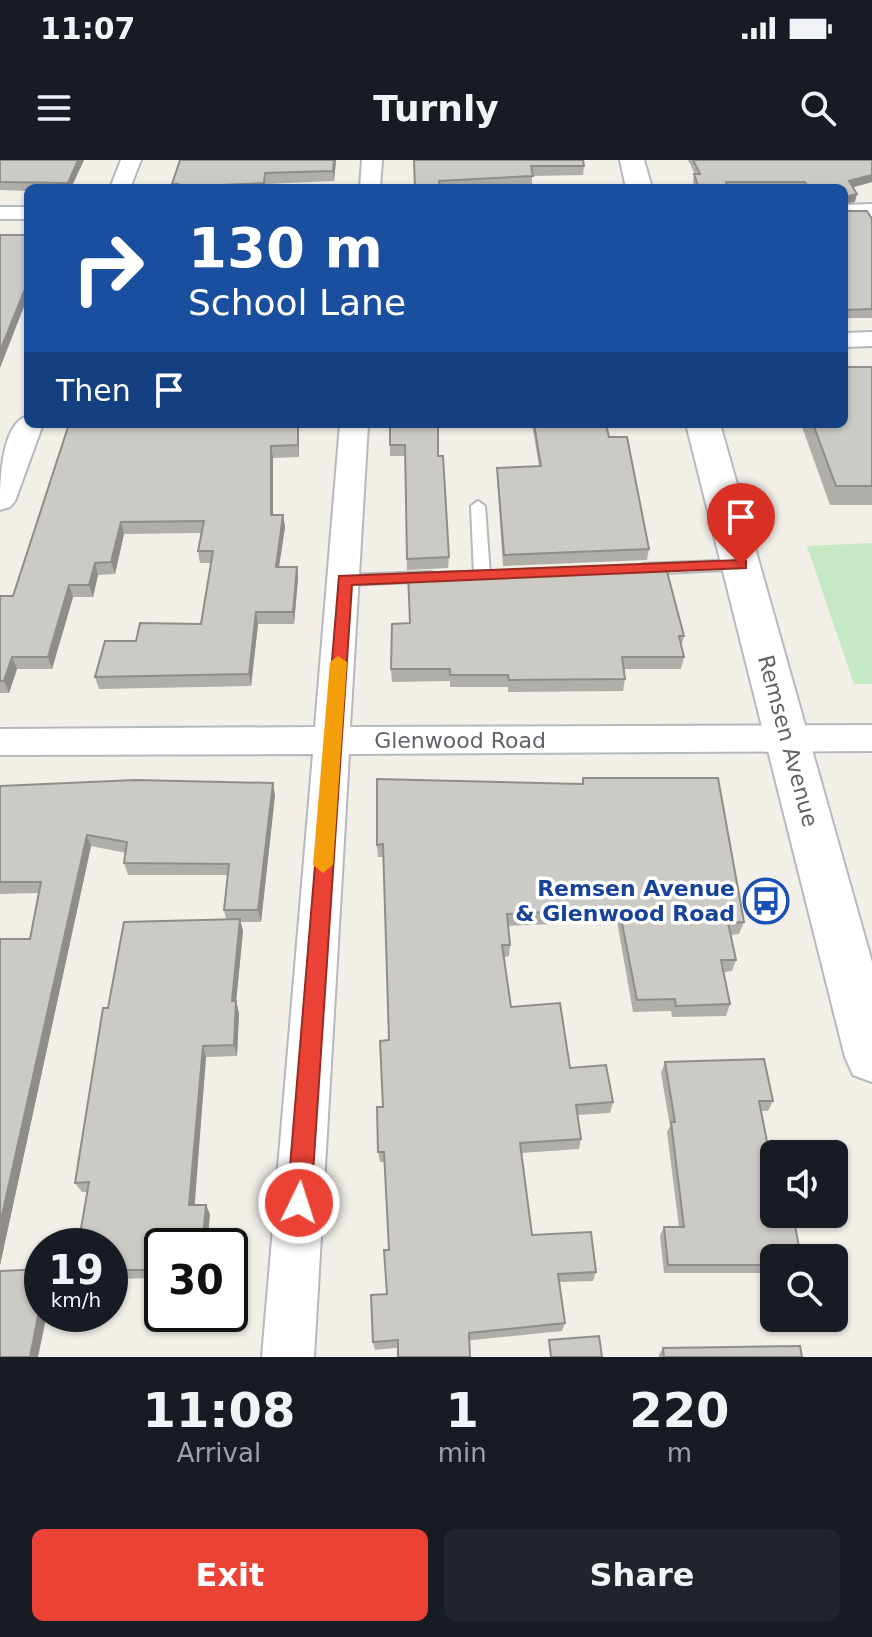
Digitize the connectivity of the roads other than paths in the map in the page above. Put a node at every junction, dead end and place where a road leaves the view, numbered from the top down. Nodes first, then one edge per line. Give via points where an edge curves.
1 (131, 160) edge
2 (372, 160) edge
3 (632, 160) edge
4 (122, 184) edge
5 (370, 184) edge
6 (638, 184) edge
7 (872, 210) edge
8 (848, 211) edge
9 (0, 213) edge
10 (24, 213) edge
11 (872, 339) edge
12 (848, 340) edge
13 (27, 428) edge
14 (354, 428) edge
15 (704, 428) edge
16 (0, 501) edge
17 (478, 506) dead end
18 (741, 565) junction
19 (631, 569) edge
20 (345, 580) junction
21 (787, 738) junction
22 (872, 738) edge
23 (332, 741) junction
24 (0, 742) edge
25 (872, 1057) edge
26 (288, 1357) edge

1 - 4 street
2 - 5 street
3 - 6 main road
7 - 8 street
9 - 10 street
11 - 12 street
13 - 16 street
14 - 20 street
15 - 18 main road, Remsen Avenue
17 - 20 lane via 474,576
18 - 19 lane
18 - 21 main road, Remsen Avenue
20 - 23 street
21 - 22 street, Glenwood Road
21 - 23 street, Glenwood Road
21 - 25 main road, Remsen Avenue
23 - 24 street, Glenwood Road
23 - 26 street

